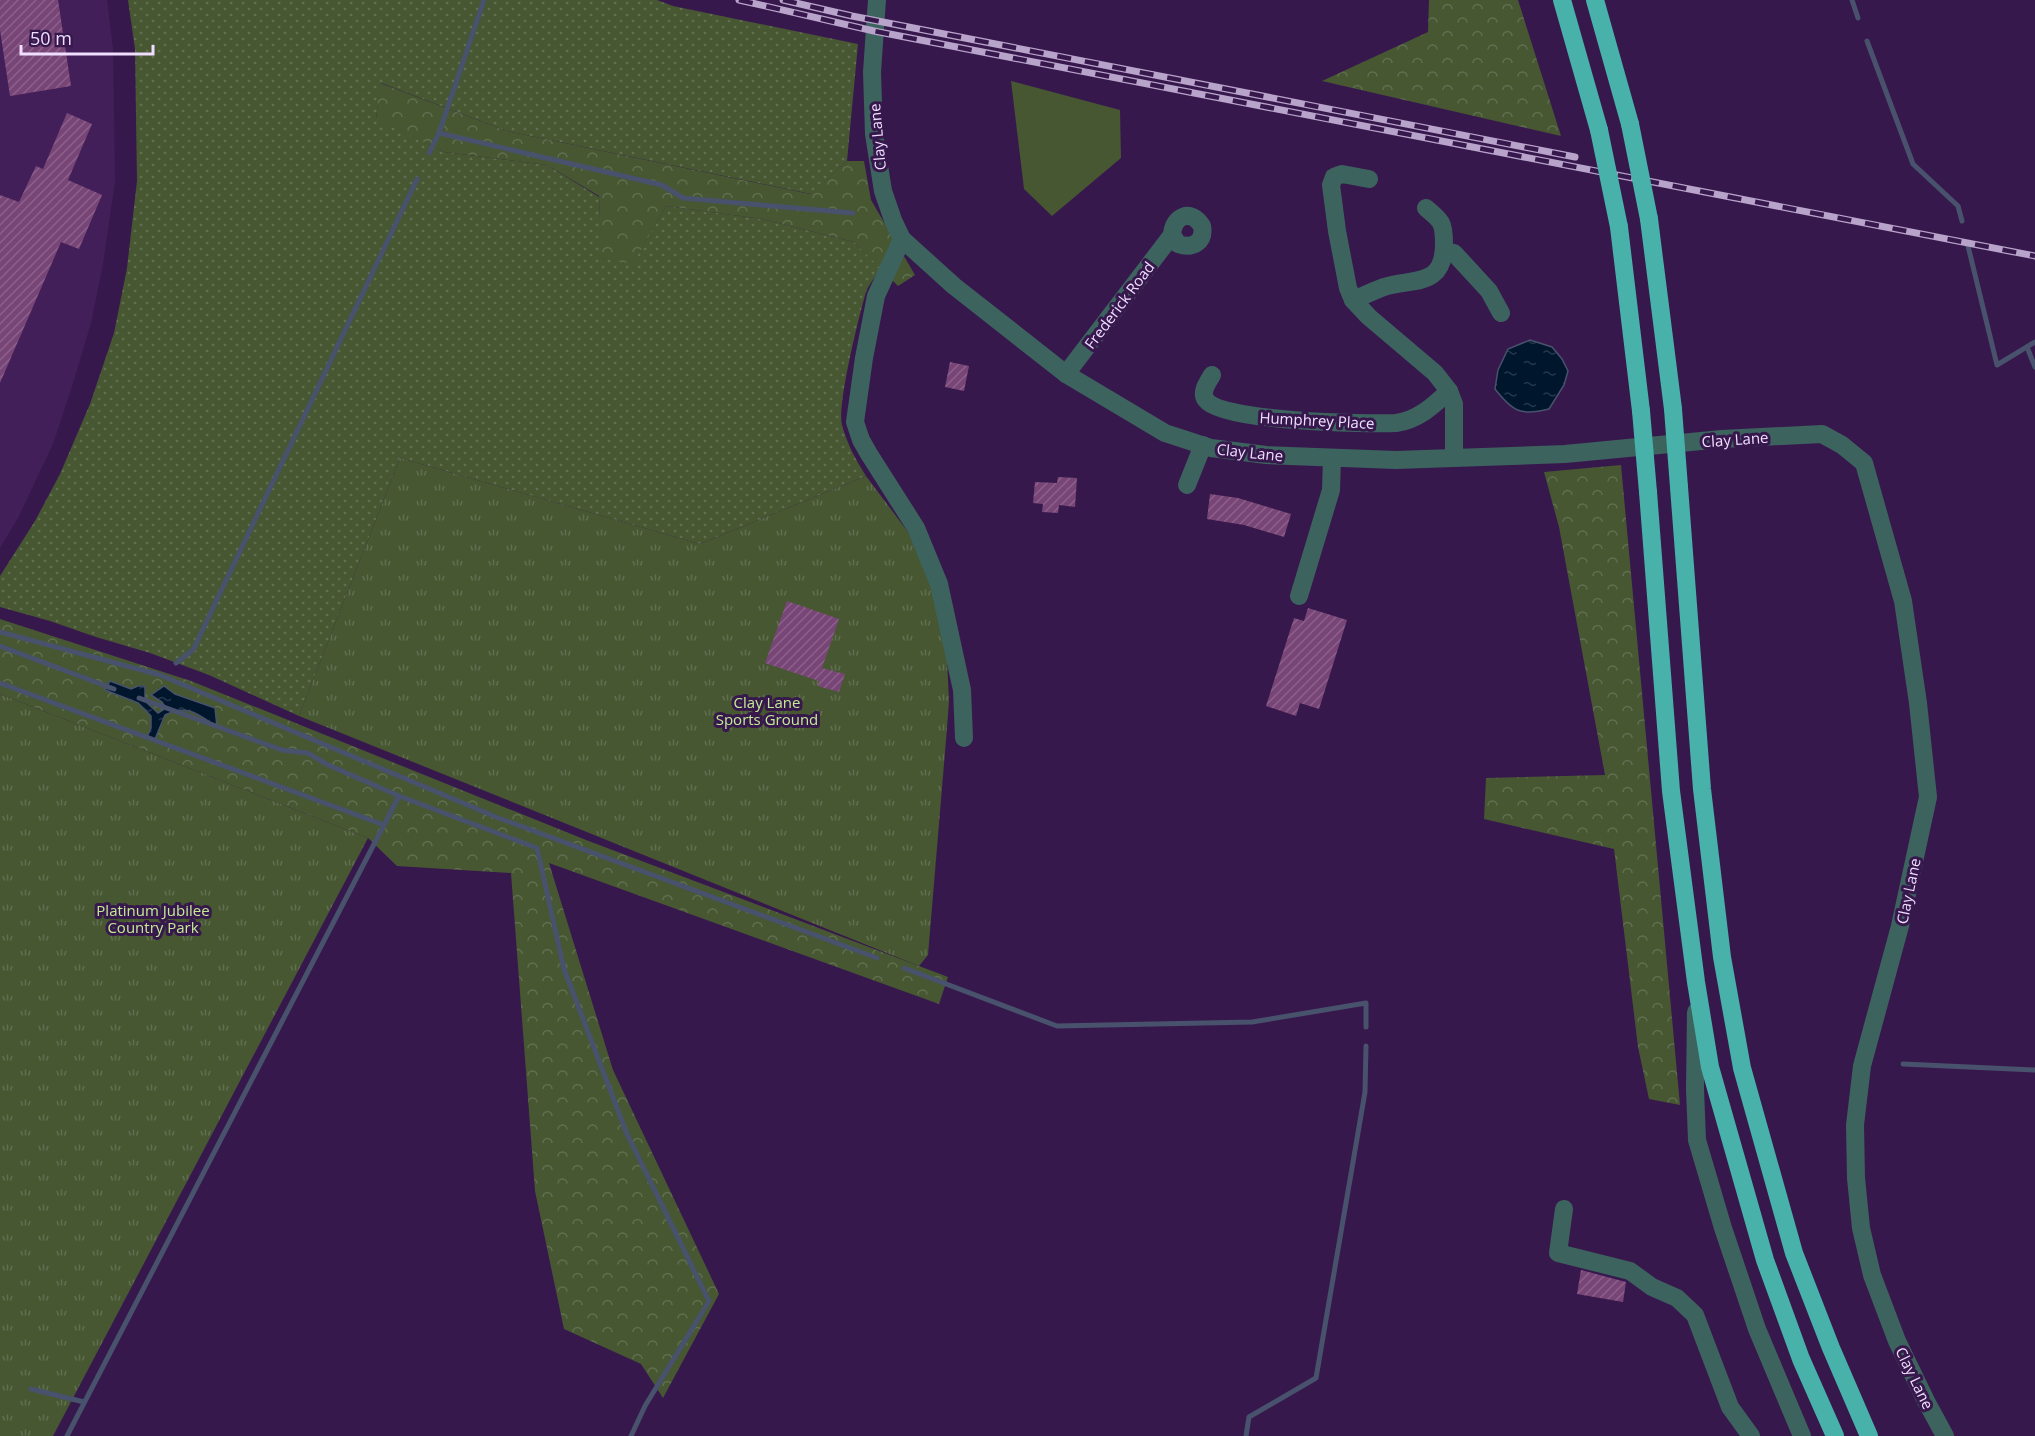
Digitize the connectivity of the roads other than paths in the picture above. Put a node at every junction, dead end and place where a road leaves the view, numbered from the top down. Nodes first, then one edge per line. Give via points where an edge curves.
1 (877, 0) edge
2 (1562, 0) edge
3 (1595, 0) edge
4 (1369, 179) dead end
5 (1426, 208) dead end
6 (1173, 235) dead end
7 (902, 239) junction
8 (1443, 252) junction
9 (1353, 300) junction
10 (1501, 313) dead end
11 (1066, 374) junction
12 (1212, 375) dead end
13 (1449, 391) junction
14 (1203, 445) junction
15 (1332, 458) junction
16 (1454, 458) junction
17 (1187, 485) dead end
18 (1299, 596) dead end
19 (964, 738) dead end
20 (1696, 982) junction
21 (1564, 1209) dead end
22 (1751, 1436) edge
23 (1802, 1436) edge
24 (1835, 1436) edge
25 (1869, 1436) edge
26 (1945, 1436) edge

1 - 7 street, Clay Lane via 872,72 874,134 883,191
2 - 20 highway, bridge via 1599,130 1618,227 1641,411 1671,790
3 - 25 highway, bridge via 1630,124 1649,219 1673,409 1704,801 1722,957 1742,1068 1794,1252
4 - 9 street via 1342,174 1334,177 1331,185
5 - 8 street via 1443,226
6 - 11 street, Frederick Road
7 - 11 street, Clay Lane via 954,286
7 - 19 street via 876,296 855,422 869,454 916,528 939,584 962,690
8 - 9 street via 1437,269 1425,280 1385,287
8 - 10 street via 1454,253 1489,291
9 - 13 street via 1435,373
11 - 14 street, Clay Lane via 1164,433
12 - 13 street, Humphrey Place via 1204,390 1208,403 1258,418 1396,423 1419,416
13 - 16 street via 1454,404
14 - 15 street, Clay Lane via 1266,455
14 - 17 street
15 - 16 street, Clay Lane
15 - 18 street via 1331,490
16 - 26 street, Clay Lane via 1565,454 1822,434 1842,444 1864,463 1904,601 1928,797 1900,926 1862,1066 1855,1125 1856,1178 1861,1228 1872,1275 1897,1341
20 - 23 street via 1697,1140 1757,1329
20 - 24 highway via 1710,1067 1765,1260
21 - 22 street via 1558,1252 1630,1271 1677,1298 1695,1315 1730,1407

